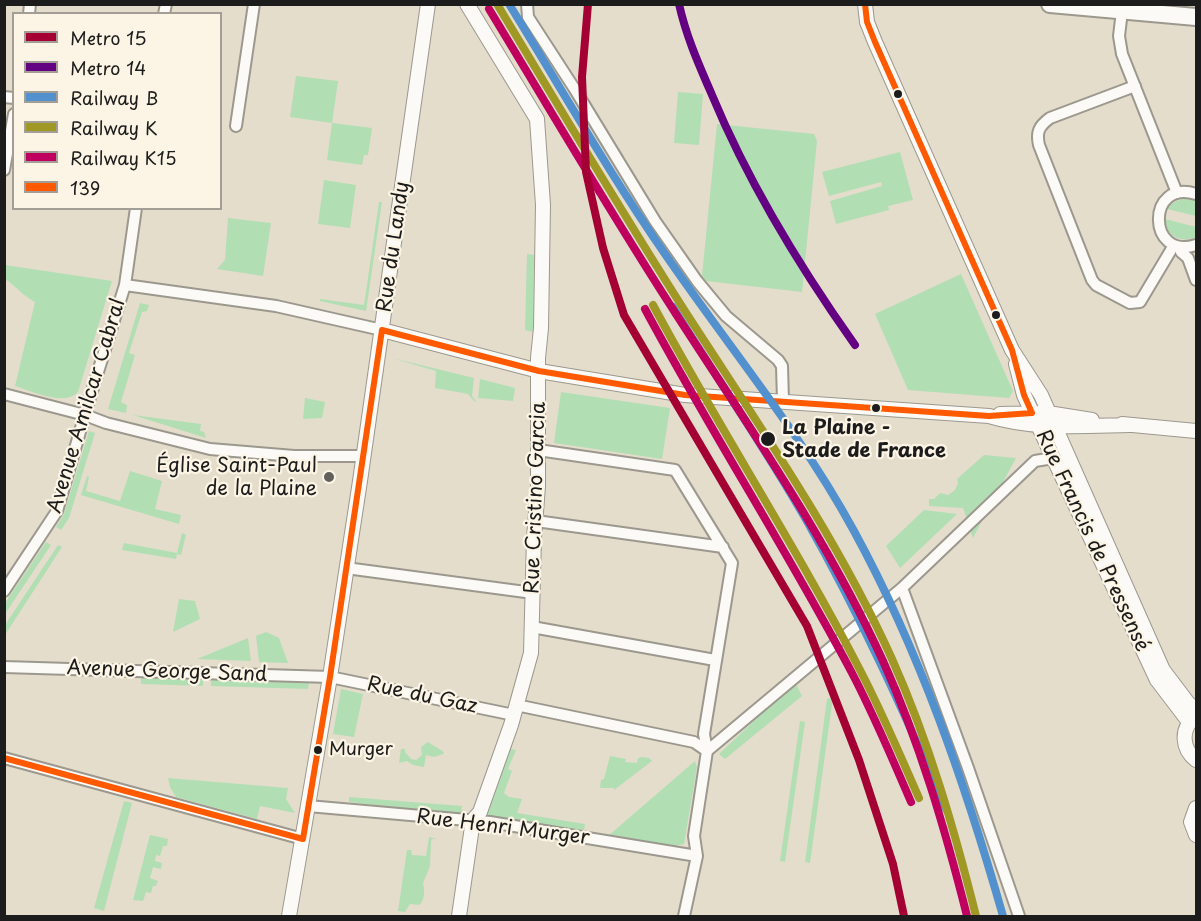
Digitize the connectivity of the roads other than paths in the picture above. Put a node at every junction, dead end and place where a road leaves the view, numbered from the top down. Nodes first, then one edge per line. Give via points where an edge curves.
1 (254, 4) edge
2 (428, 4) edge
3 (467, 4) edge
4 (527, 4) edge
5 (865, 4) edge
6 (1050, 4) edge
7 (1122, 11) junction
8 (1197, 17) edge
9 (1134, 86) junction
10 (12, 125) edge
11 (236, 126) dead end
12 (4, 170) edge
13 (1177, 193) junction
14 (1197, 194) edge
15 (136, 210) edge
16 (1197, 244) edge
17 (1177, 246) junction
18 (1197, 280) edge
19 (125, 285) junction
20 (382, 330) junction
21 (1012, 350) junction
22 (538, 371) junction
23 (4, 394) edge
24 (783, 401) junction
25 (1048, 413) junction
26 (85, 415) junction
27 (1035, 419) junction
28 (1129, 425) junction
29 (1054, 427) junction
30 (1197, 431) edge
31 (538, 450) junction
32 (363, 456) junction
33 (1053, 458) junction
34 (536, 521) junction
35 (723, 547) junction
36 (346, 568) junction
37 (902, 588) junction
38 (4, 591) edge
39 (533, 593) junction
40 (532, 627) junction
41 (715, 660) junction
42 (4, 667) edge
43 (330, 677) junction
44 (515, 710) junction
45 (1194, 716) edge
46 (707, 751) junction
47 (4, 758) edge
48 (1197, 760) edge
49 (308, 806) junction
50 (1197, 808) edge
51 (473, 820) junction
52 (1197, 835) edge
53 (303, 839) junction
54 (697, 856) junction
55 (289, 916) edge
56 (459, 916) edge
57 (685, 916) edge
58 (1019, 916) edge

1 - 11 street
2 - 20 main road, Rue du Landy
3 - 22 main road, Rue Cristino Garcia via 538,125 543,205
4 - 24 street via 528,17 655,221 697,281 726,316 782,366
5 - 21 main road, Rue Francis de Pressensé via 875,42
6 - 7 main road
7 - 8 main road
7 - 9 street via 1120,46
9 - 13 street
9 - 17 street via 1050,118 1037,136 1096,285 1135,304 1144,297
10 - 12 street
13 - 14 street
13 - 17 street via 1158,212 1161,232
15 - 19 street, Avenue Amilcar Cabral
16 - 17 street
17 - 18 street via 1188,258
19 - 20 street via 276,306
19 - 26 street, Avenue Amilcar Cabral
20 - 22 main road
20 - 32 main road, Rue du Landy
21 - 25 main road, Rue Francis de Pressensé
21 - 27 main road, Rue Francis de Pressensé
22 - 24 main road via 685,395
22 - 31 main road, Rue Cristino Garcia
23 - 26 street
24 - 27 main road via 989,416 1005,413
25 - 27 main road
25 - 28 main road
25 - 29 main road, Rue Francis de Pressensé
26 - 32 street via 210,449 294,456
26 - 38 street, Avenue Amilcar Cabral via 57,511
27 - 29 main road
27 - 33 main road, Rue Francis de Pressensé
28 - 29 main road
28 - 30 main road
29 - 45 main road, Rue Francis de Pressensé via 1163,670
31 - 34 main road, Rue Cristino Garcia
31 - 35 street via 675,470
32 - 36 main road, Rue du Landy
33 - 37 street via 1035,461
33 - 45 main road, Rue Francis de Pressensé via 1157,680
34 - 35 street
34 - 39 main road, Rue Cristino Garcia
35 - 41 street via 732,563
36 - 39 street
36 - 43 main road, Rue du Landy
37 - 46 street
37 - 58 street
39 - 40 main road, Rue Cristino Garcia
40 - 41 street
40 - 44 main road, Rue Cristino Garcia via 530,662
41 - 46 street via 704,734
42 - 43 street, Avenue George Sand
43 - 44 street, Rue du Gaz
43 - 49 main road, Rue du Landy
44 - 46 street, Rue du Gaz via 694,742
44 - 51 main road, Rue Cristino Garcia via 480,812
45 - 48 main road via 1184,739 1186,748
46 - 54 street via 694,836
47 - 53 street
49 - 51 street, Rue Henri Murger
49 - 53 main road, Rue du Landy
50 - 52 main road via 1191,822
51 - 54 street, Rue Henri Murger
51 - 56 main road, Rue Cristino Garcia
53 - 55 main road, Rue du Landy
54 - 57 street

